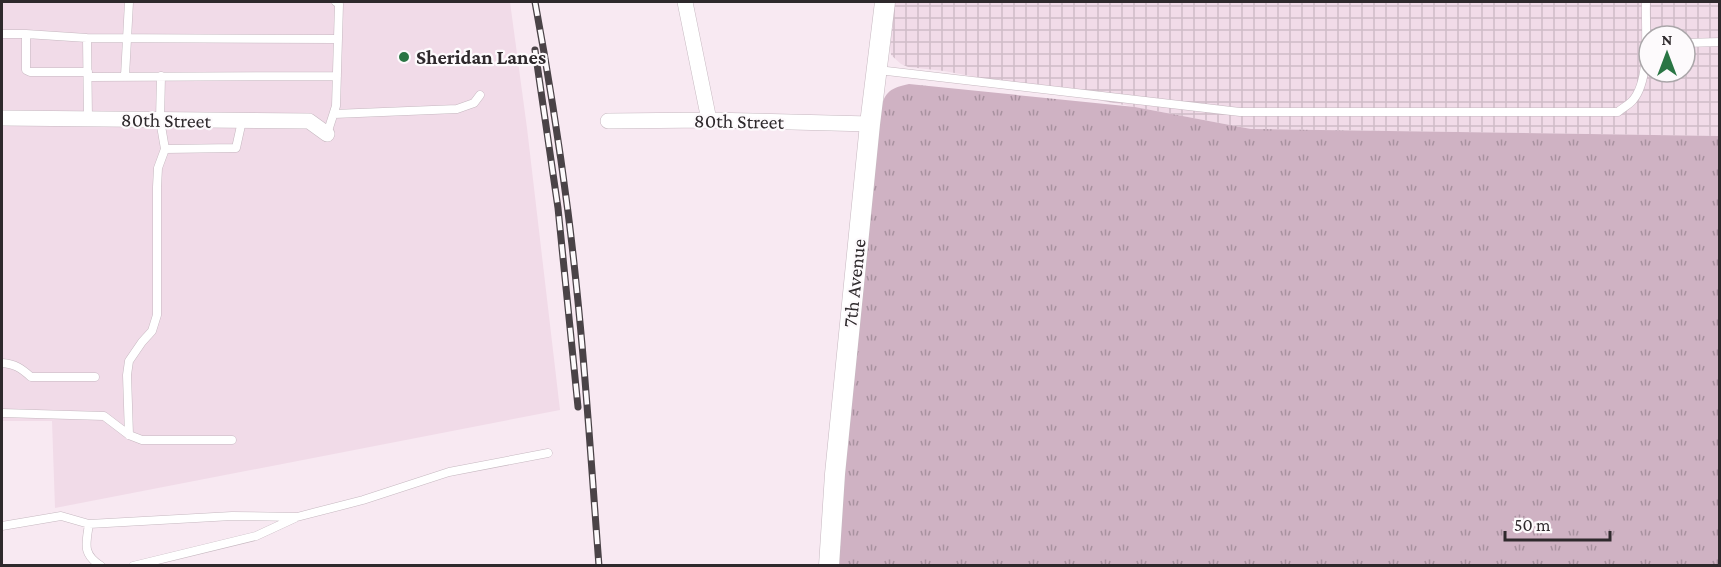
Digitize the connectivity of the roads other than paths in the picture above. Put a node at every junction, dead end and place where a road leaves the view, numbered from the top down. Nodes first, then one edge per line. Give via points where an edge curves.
1 (129, 2) edge
2 (336, 2) edge
3 (684, 2) edge
4 (885, 2) edge
5 (1646, 2) edge
6 (1647, 24) edge
7 (26, 33) junction
8 (2, 34) edge
9 (87, 38) junction
10 (126, 38) junction
11 (338, 39) junction
12 (1719, 42) edge
13 (1697, 43) edge
14 (877, 70) junction
15 (88, 74) junction
16 (125, 76) junction
17 (160, 76) junction
18 (337, 76) junction
19 (1641, 84) edge
20 (480, 95) dead end
21 (334, 114) junction
22 (2, 118) edge
23 (88, 119) junction
24 (160, 120) junction
25 (242, 120) junction
26 (709, 120) junction
27 (608, 121) dead end
28 (870, 124) junction
29 (327, 134) joint
30 (165, 149) junction
31 (2, 363) edge
32 (95, 377) dead end
33 (2, 413) edge
34 (129, 435) junction
35 (232, 440) dead end
36 (548, 453) dead end
37 (297, 517) junction
38 (89, 524) junction
39 (2, 526) edge
40 (101, 566) edge
41 (133, 566) edge
42 (829, 566) edge

1 - 10 lane
2 - 11 lane
3 - 26 street
4 - 14 street, 7th Avenue
5 - 6 lane
7 - 8 lane
7 - 9 lane
7 - 15 lane via 26,70
9 - 10 lane
9 - 15 lane
10 - 11 lane
10 - 16 lane
11 - 18 lane
12 - 13 lane
14 - 19 lane via 1240,112 1618,112 1634,99
14 - 28 street, 7th Avenue
15 - 16 lane
15 - 23 lane
16 - 17 lane
17 - 18 lane
17 - 24 lane
18 - 21 lane
20 - 21 lane via 474,103 457,109
21 - 29 lane
22 - 23 street, 80th Street
23 - 24 street, 80th Street
24 - 25 street, 80th Street
24 - 30 lane
25 - 29 street, 80th Street via 309,121
25 - 30 lane via 236,148
26 - 27 street, 80th Street
26 - 28 street, 80th Street
28 - 42 street, 7th Avenue
30 - 34 lane via 157,187 157,315 152,331 129,361
31 - 32 lane via 14,364 30,377
33 - 34 lane via 104,416
34 - 35 lane via 142,440
36 - 37 lane via 449,472
37 - 38 lane via 232,516
37 - 41 lane via 256,536
38 - 39 lane via 61,516
38 - 40 lane via 86,545 91,559

